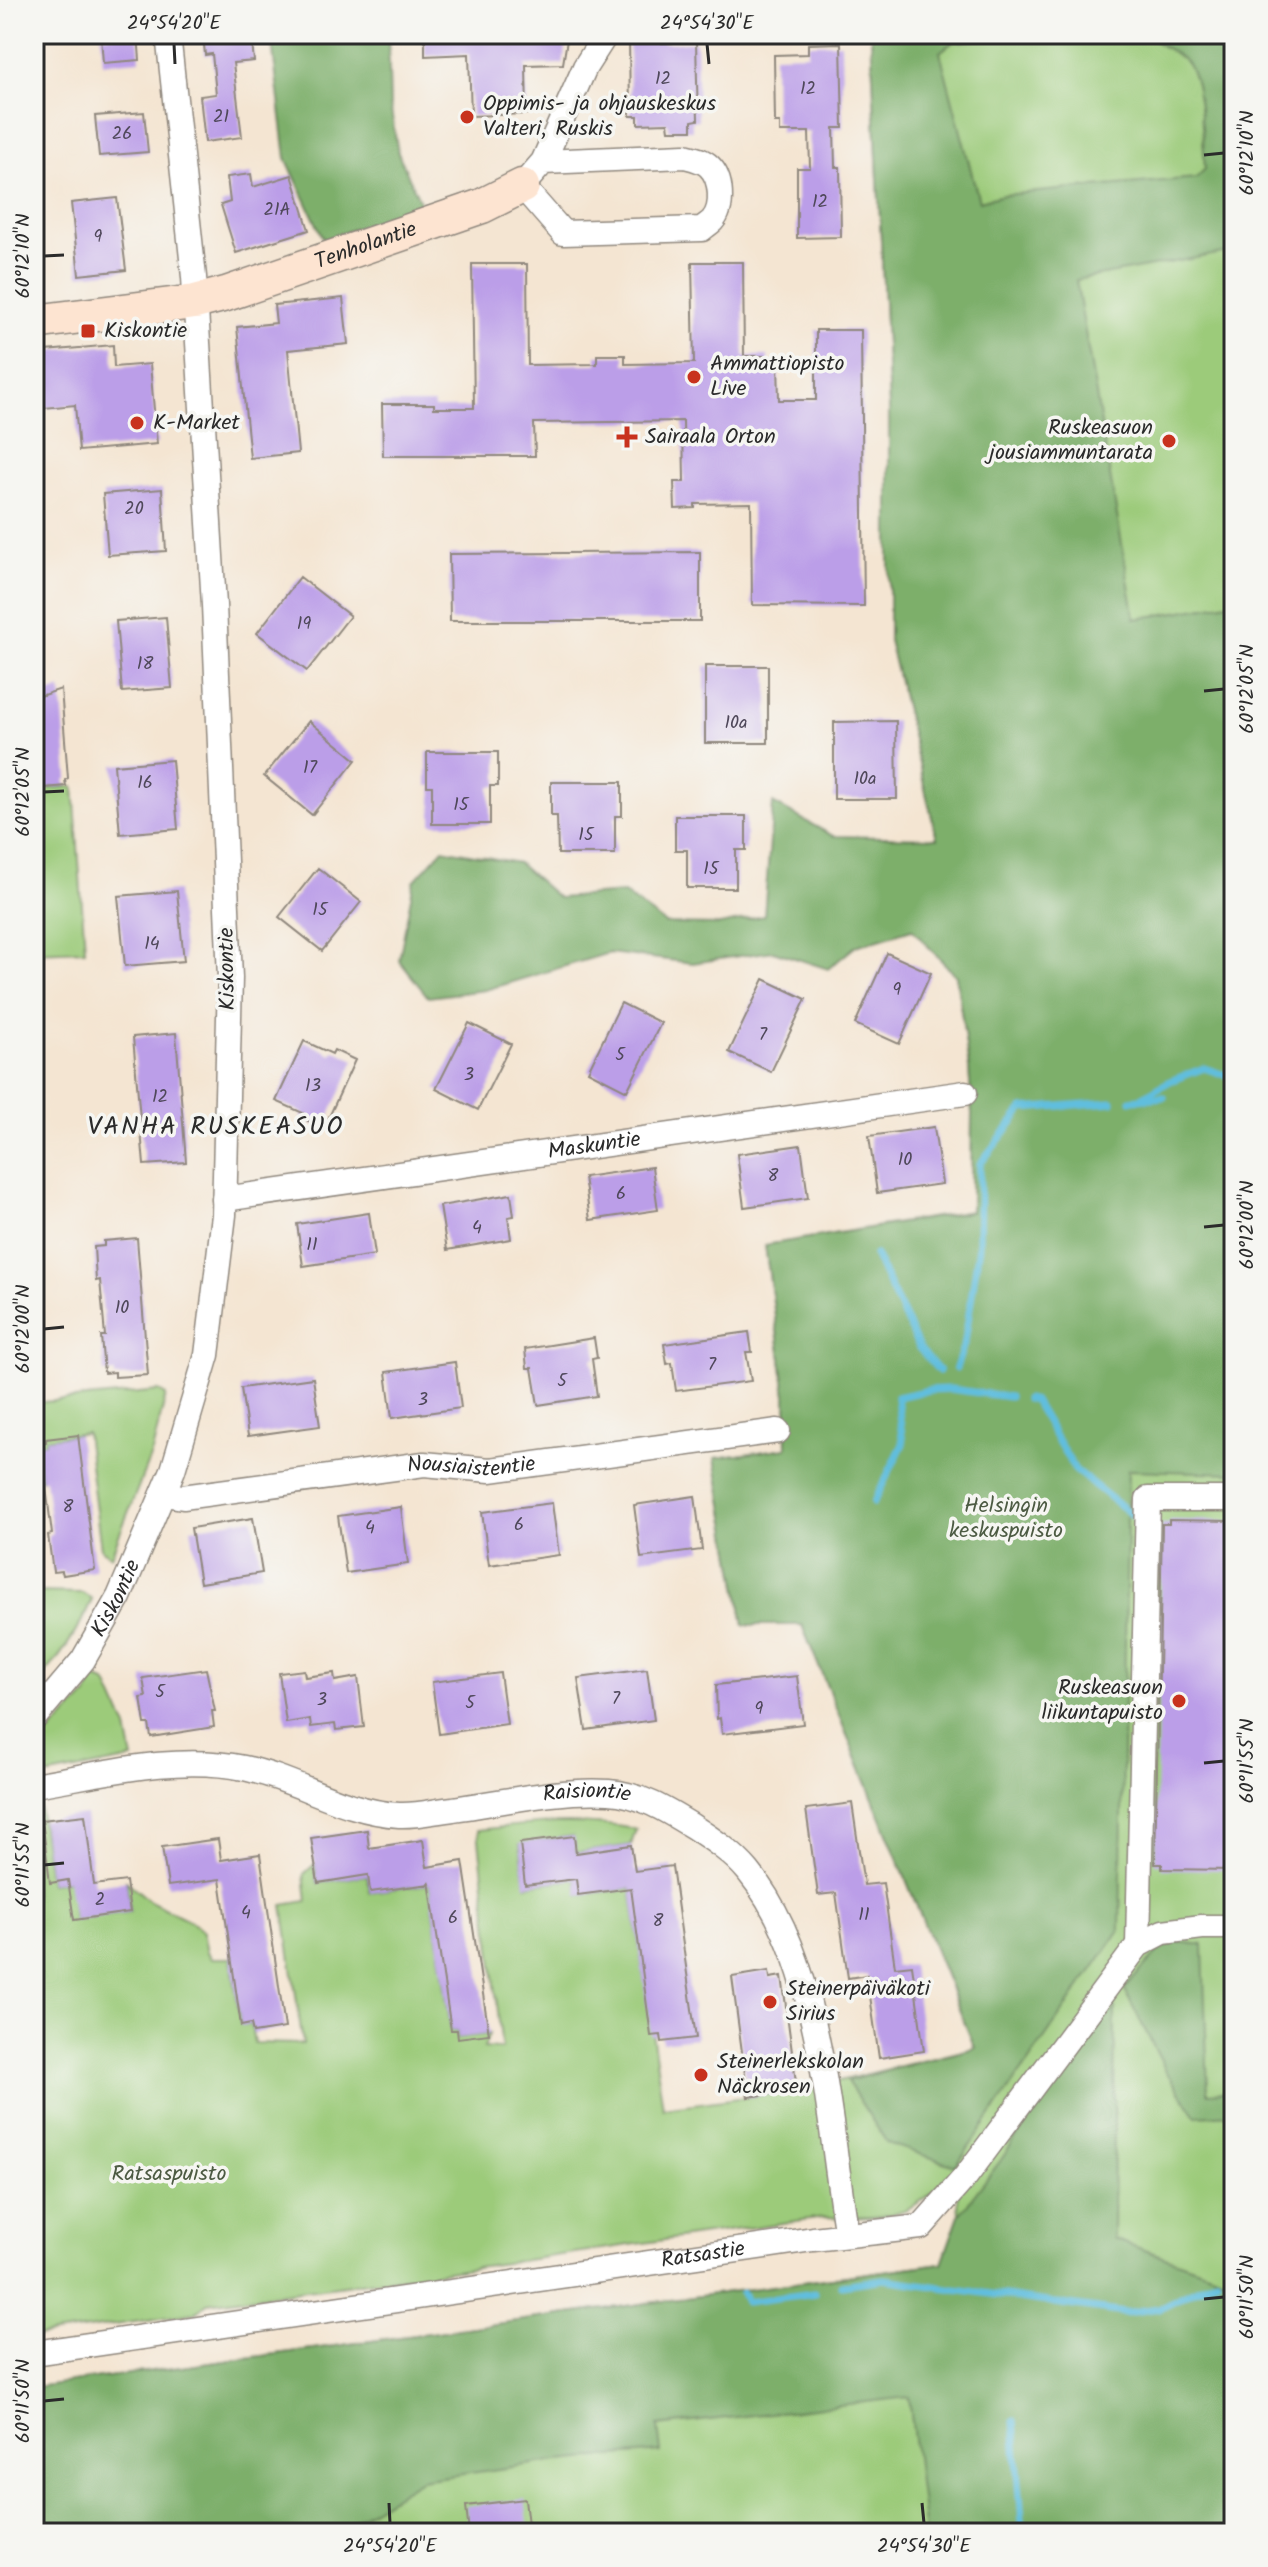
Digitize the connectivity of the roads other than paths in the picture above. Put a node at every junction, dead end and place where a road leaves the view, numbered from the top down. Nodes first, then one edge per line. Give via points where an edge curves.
1 (168, 34) edge
2 (606, 34) edge
3 (533, 174) junction
4 (195, 302) junction
5 (34, 322) edge
6 (965, 1093) dead end
7 (224, 1199) junction
8 (778, 1431) dead end
9 (164, 1494) junction
10 (1234, 1499) edge
11 (34, 1718) edge
12 (34, 1785) edge
13 (1234, 1927) edge
14 (1138, 1945) junction
15 (847, 2235) junction
16 (34, 2353) edge

1 - 4 street, Kiskontie
2 - 3 street
3 - 3 street via 563,233 702,229 719,208 714,173 708,164 685,156
3 - 4 street, Tenholantie via 460,215
4 - 5 street, Tenholantie
4 - 7 street, Kiskontie via 229,968
6 - 7 street, Maskuntie
7 - 9 street, Kiskontie via 207,1355
8 - 9 street, Nousiaistentie via 490,1470 424,1464 183,1497
9 - 11 street, Kiskontie via 119,1597 83,1660
10 - 14 street via 1148,1499
12 - 15 street, Raisiontie via 172,1763 211,1763 246,1769 372,1813 405,1815 577,1792 613,1792 664,1809 724,1848 748,1871 786,1933 815,2036
13 - 14 street via 1163,1932
14 - 15 street, Ratsastie via 966,2176 921,2227
15 - 16 street, Ratsastie

